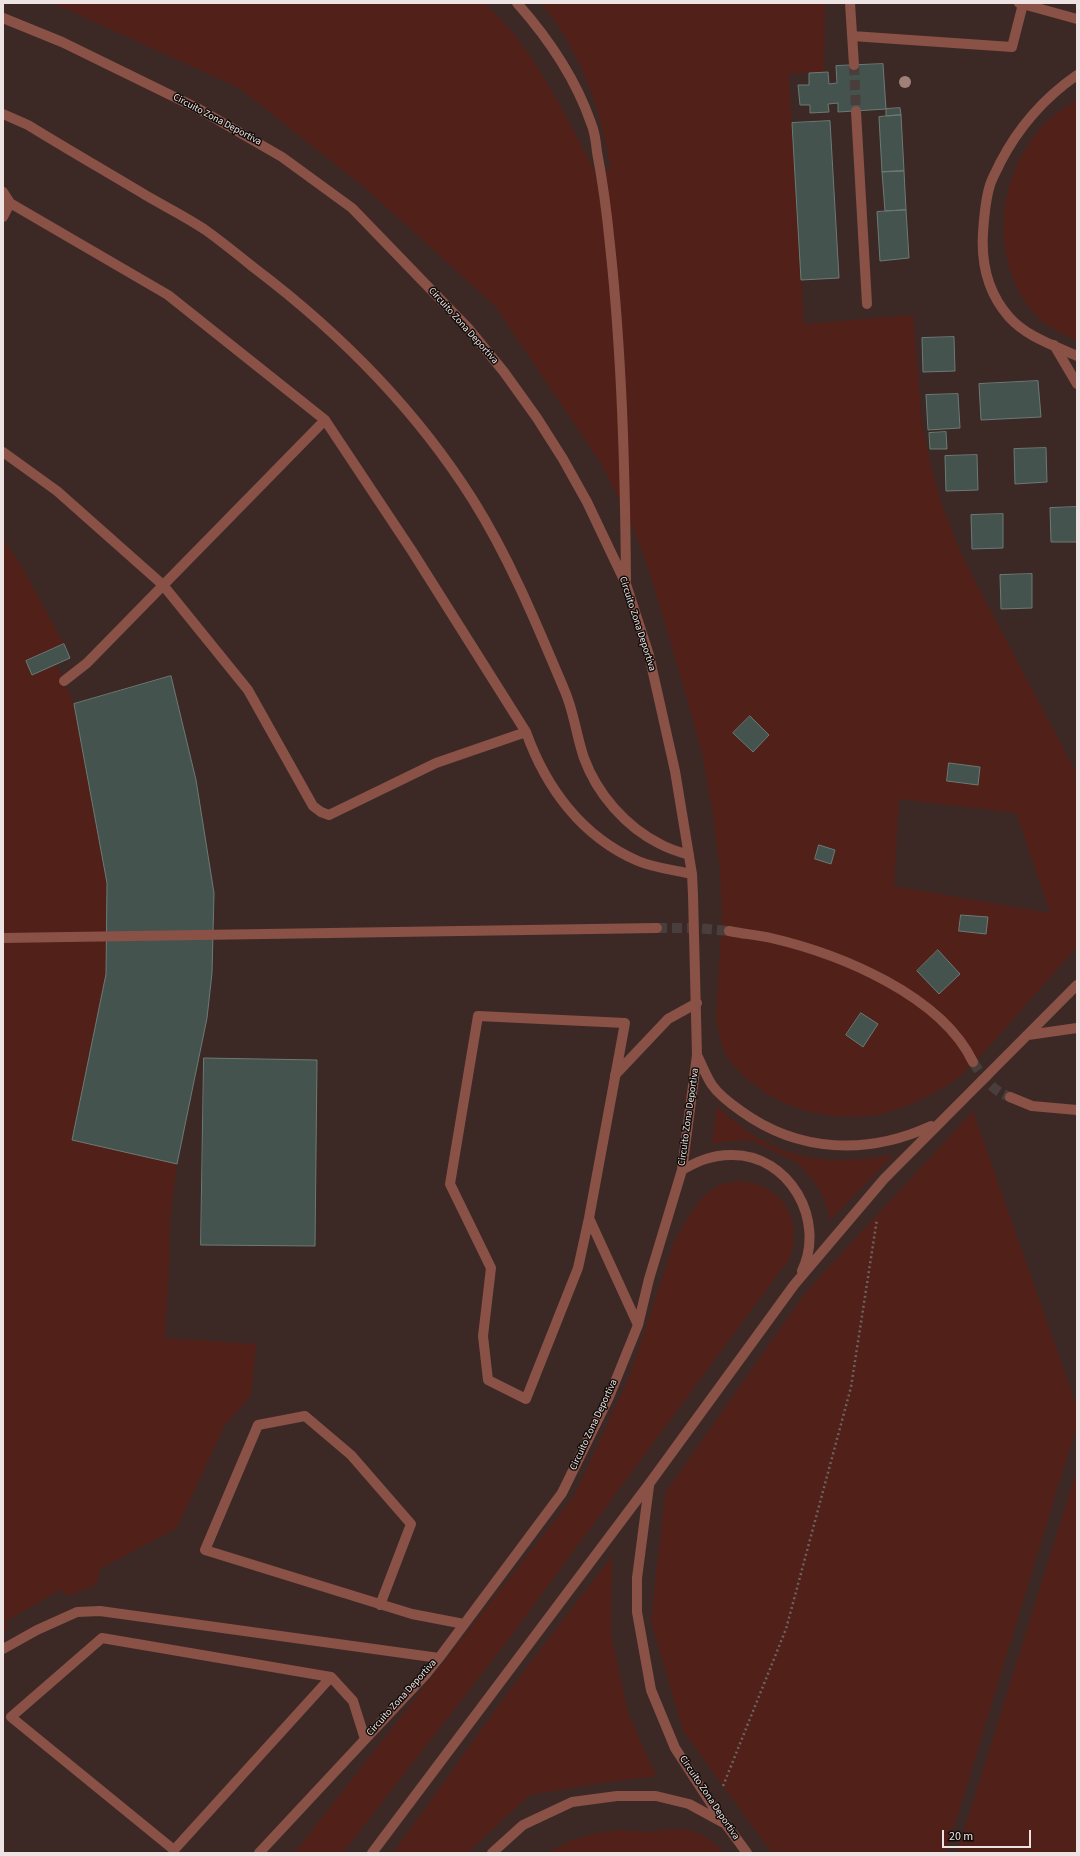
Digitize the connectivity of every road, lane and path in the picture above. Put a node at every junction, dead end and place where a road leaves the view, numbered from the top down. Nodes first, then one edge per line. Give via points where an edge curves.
1 (517, 3) edge
2 (850, 3) edge
3 (1021, 4) edge
4 (3, 18) edge
5 (1077, 19) edge
6 (852, 36) junction
7 (854, 65) tunnel mouth
8 (1077, 76) edge
9 (856, 111) tunnel mouth
10 (3, 114) edge
11 (3, 192) edge
12 (10, 203) junction
13 (3, 217) edge
14 (867, 304) dead end
15 (1054, 345) junction
16 (1077, 356) edge
17 (1077, 384) edge
18 (325, 420) junction
19 (3, 452) edge
20 (626, 584) junction
21 (163, 585) junction
22 (64, 680) dead end
23 (526, 732) junction
24 (689, 855) junction
25 (692, 874) junction
26 (657, 928) tunnel mouth
27 (729, 931) tunnel mouth
28 (3, 938) edge
29 (1077, 985) edge
30 (696, 1003) junction
31 (1077, 1028) edge
32 (1028, 1034) junction
33 (698, 1055) junction
34 (973, 1062) tunnel mouth
35 (615, 1075) junction
36 (1010, 1097) tunnel mouth
37 (1077, 1110) edge
38 (937, 1124) junction
39 (682, 1170) junction
40 (589, 1218) junction
41 (878, 1218) dead end
42 (794, 1285) junction
43 (638, 1325) junction
44 (649, 1484) junction
45 (380, 1605) junction
46 (464, 1624) junction
47 (3, 1649) edge
48 (439, 1658) junction
49 (331, 1677) junction
50 (365, 1739) junction
51 (714, 1808) junction
52 (727, 1825) junction
53 (260, 1853) edge
54 (372, 1853) edge
55 (492, 1853) edge
56 (747, 1853) edge

1 - 20 street via 552,46 581,97 592,124 604,186 621,375
2 - 6 street
3 - 5 street
3 - 6 street via 1012,47
4 - 20 street, Circuito Zona Deportiva via 68,45 199,108 282,157 352,208 468,328 504,372 563,459 587,502
6 - 7 street
8 - 15 street via 1041,105 1026,121 1012,141 990,184 985,205 982,251 991,290 999,305 1015,322 1038,339
9 - 14 street
10 - 24 street via 28,125 204,230 286,292 369,368 441,453 500,546 568,699 584,759 593,778 621,815 638,831 663,846
11 - 12 street
12 - 13 street
12 - 18 street via 168,295
15 - 16 street
15 - 17 street
18 - 21 street
18 - 23 street via 412,551
19 - 21 street via 56,491
20 - 24 street, Circuito Zona Deportiva via 649,655 675,771
21 - 22 street via 86,663
21 - 23 street via 248,690 313,806 320,812 329,815 436,763
23 - 25 street via 535,756 560,800 596,836 640,862
24 - 25 street, Circuito Zona Deportiva
25 - 30 street, Circuito Zona Deportiva
26 - 28 street
27 - 34 street via 771,938 805,948 890,982 928,1008 949,1028 967,1049
29 - 32 street, Circuito Zona Deportiva
30 - 33 street, Circuito Zona Deportiva
30 - 35 street via 668,1019
31 - 32 street
32 - 38 street, Circuito Zona Deportiva
33 - 38 street via 712,1086 730,1104 752,1119 799,1140 855,1147 904,1138
33 - 39 street, Circuito Zona Deportiva
35 - 40 street
35 - 40 street via 625,1023 478,1016 450,1184 491,1268 483,1336 488,1380 526,1399 578,1268
36 - 37 street via 1032,1106
38 - 42 street, Circuito Zona Deportiva via 884,1179
39 - 42 street via 714,1156 750,1157 771,1167 794,1186 808,1218 810,1236 803,1270
39 - 43 street, Circuito Zona Deportiva
40 - 43 street
41 - 51 path via 851,1387 788,1622
42 - 44 street, Circuito Zona Deportiva
43 - 46 street, Circuito Zona Deportiva via 608,1397 562,1493
44 - 51 street, Circuito Zona Deportiva via 637,1578 637,1612 651,1690 675,1748
44 - 54 street, Circuito Zona Deportiva
45 - 45 street via 411,1524 351,1455 305,1416 258,1425 205,1550
45 - 46 street
46 - 48 street, Circuito Zona Deportiva
47 - 48 street via 77,1612 100,1611
48 - 50 street, Circuito Zona Deportiva
49 - 49 street via 174,1850 11,1717 102,1638
49 - 50 street via 353,1701
50 - 53 street, Circuito Zona Deportiva
51 - 52 street, Circuito Zona Deportiva
52 - 55 street via 689,1804 656,1796 617,1796 572,1802 523,1824
52 - 56 street, Circuito Zona Deportiva

